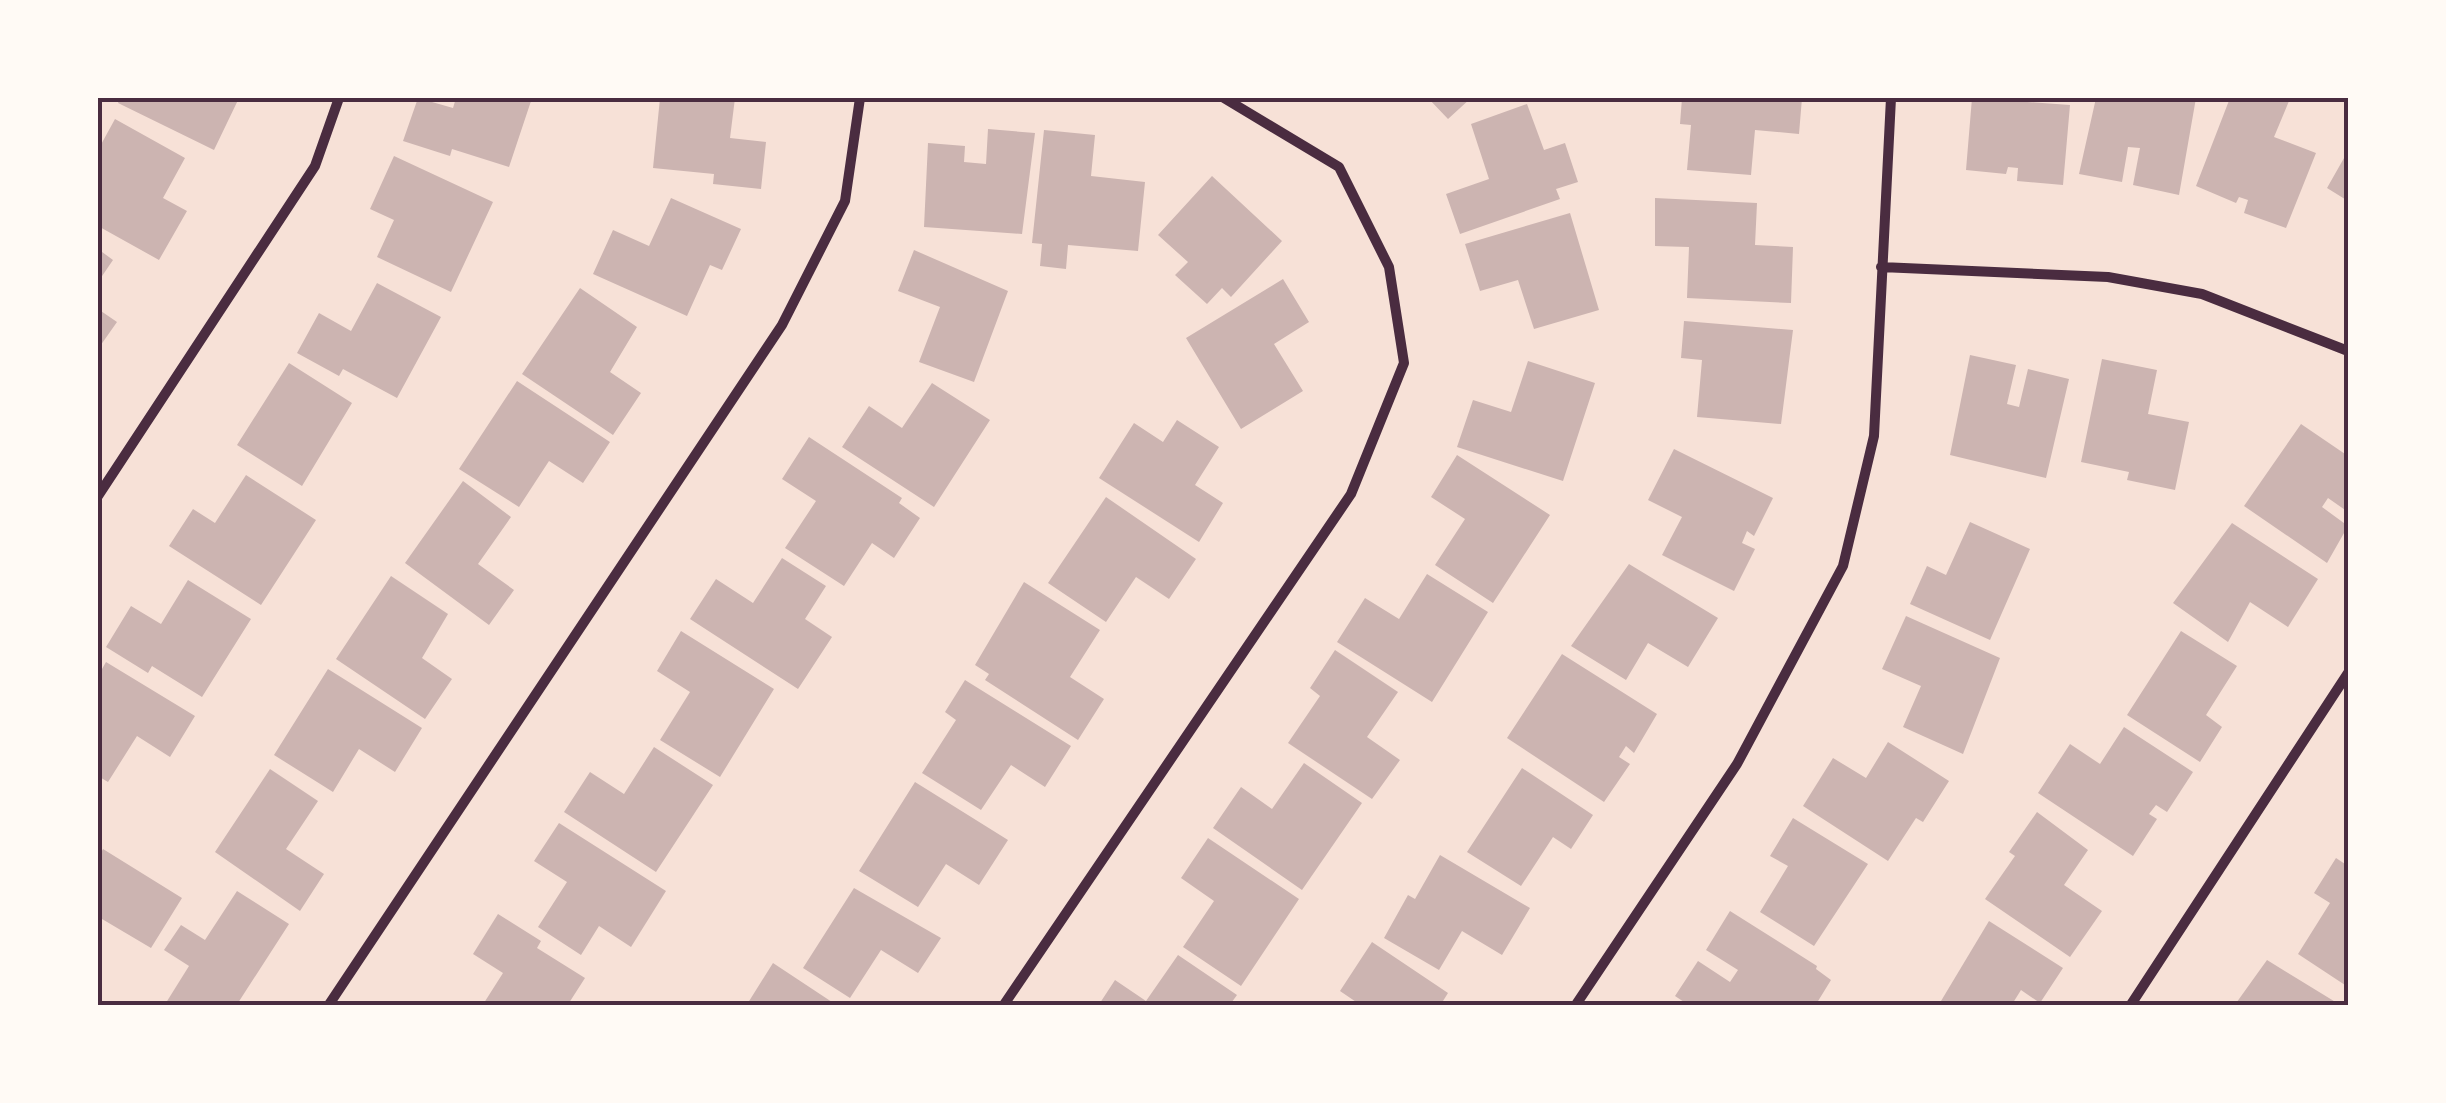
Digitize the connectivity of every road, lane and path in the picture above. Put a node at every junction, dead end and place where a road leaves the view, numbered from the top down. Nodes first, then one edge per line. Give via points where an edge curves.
1 (339, 98) edge
2 (860, 98) edge
3 (1224, 98) edge
4 (1891, 98) edge
5 (1881, 267) junction
6 (2348, 352) edge
7 (98, 496) edge
8 (2348, 673) edge
9 (328, 1006) edge
10 (1003, 1006) edge
11 (1575, 1006) edge
12 (2130, 1006) edge

1 - 7 street via 315,166
2 - 9 street via 845,201 782,325
3 - 10 street via 1338,167 1388,268 1404,363 1351,494
4 - 5 street
5 - 6 street via 2108,277 2202,294
5 - 11 street via 1874,436 1843,566 1738,764
8 - 12 street

